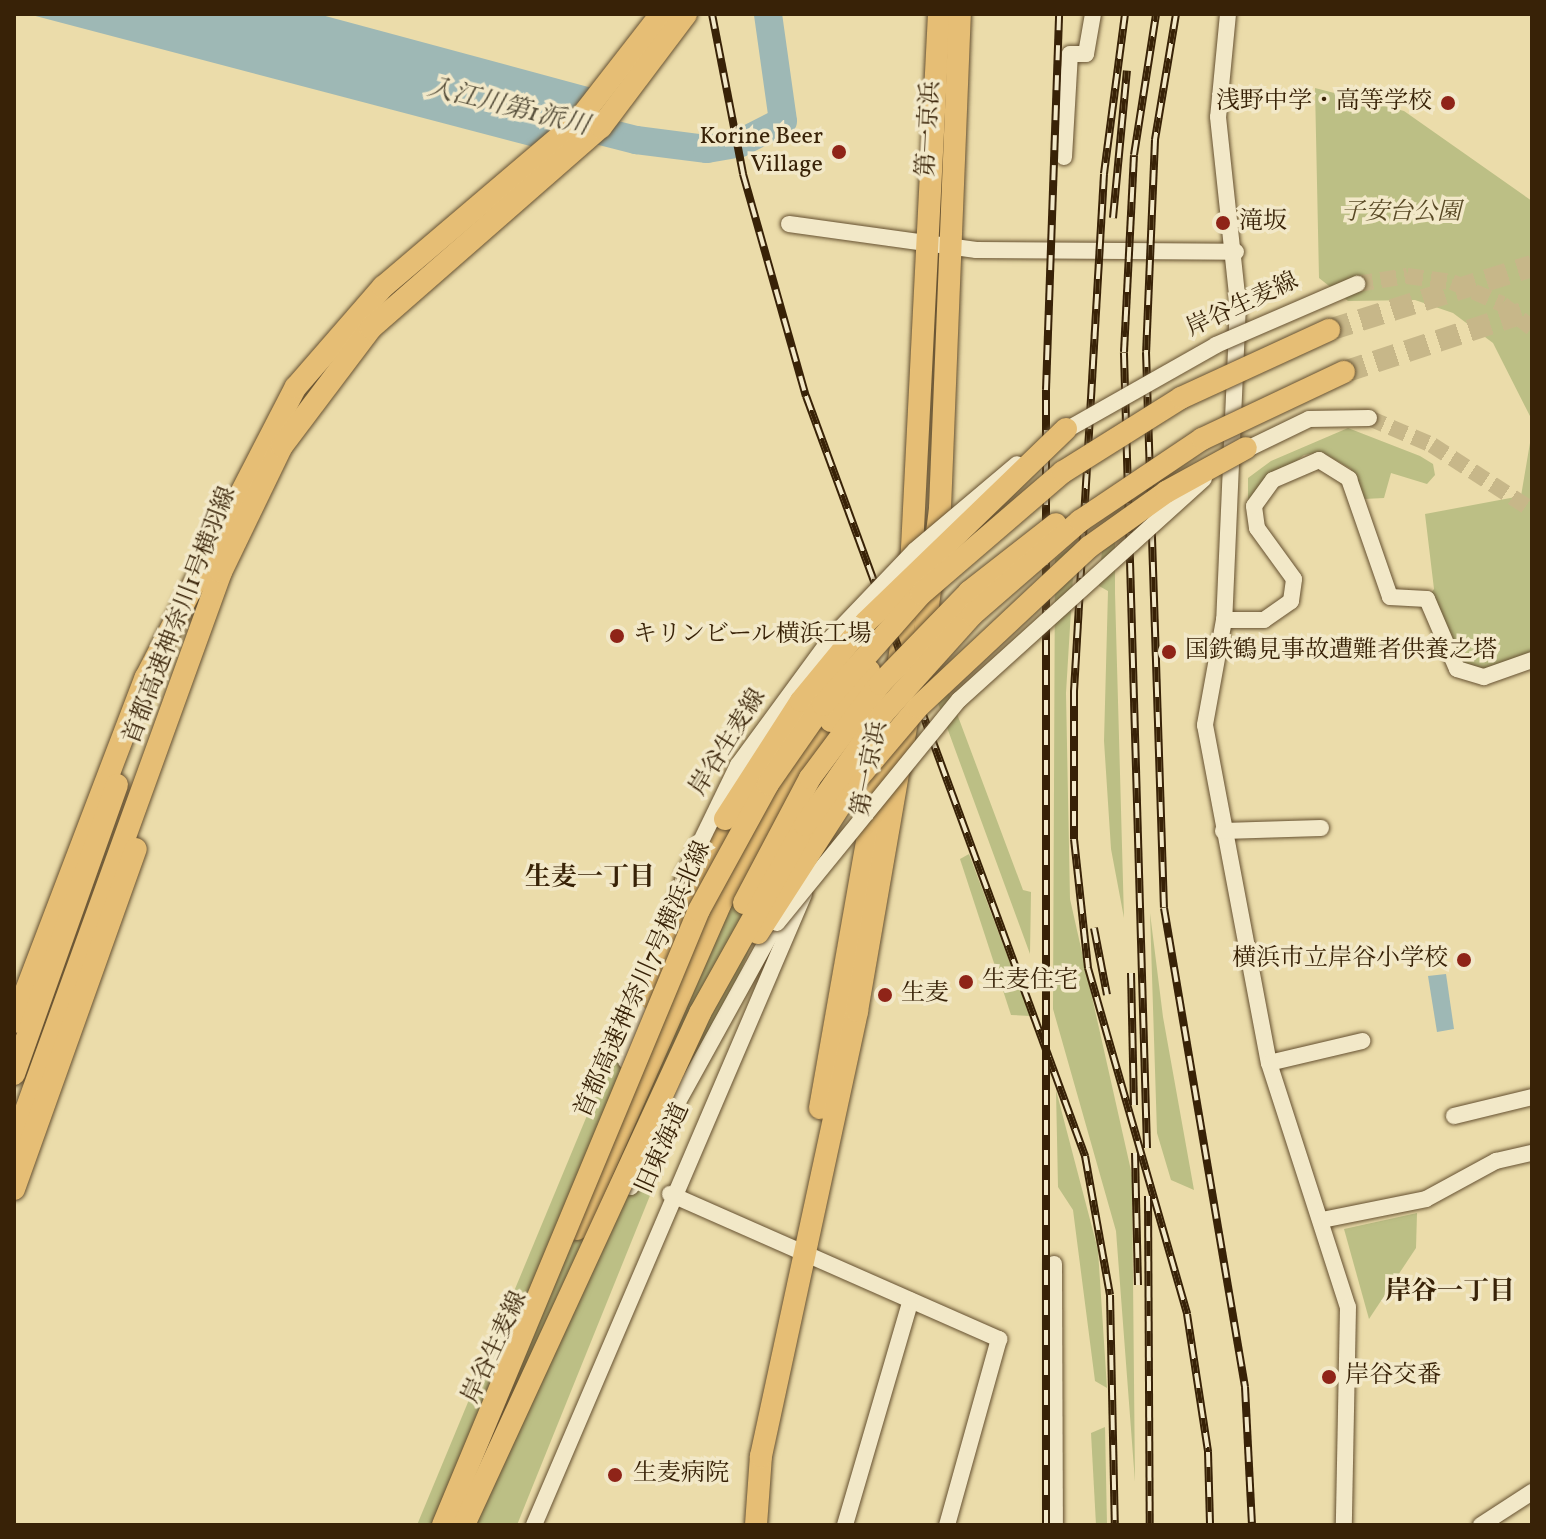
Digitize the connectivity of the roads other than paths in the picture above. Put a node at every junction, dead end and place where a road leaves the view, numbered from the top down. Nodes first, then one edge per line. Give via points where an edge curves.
1 (661, 14) edge
2 (686, 14) edge
3 (939, 14) edge
4 (960, 14) edge
5 (1093, 14) edge
6 (1228, 14) edge
7 (1064, 157) dead end
8 (789, 224) dead end
9 (936, 244) junction
10 (1236, 252) junction
11 (1357, 284) tunnel mouth
12 (1329, 330) tunnel mouth
13 (1344, 372) tunnel mouth
14 (1369, 418) tunnel mouth
15 (1066, 429) junction
16 (1202, 439) junction
17 (1246, 448) junction
18 (1063, 472) junction
19 (216, 533) junction
20 (1224, 620) junction
21 (1532, 660) edge
22 (182, 682) junction
23 (1321, 828) dead end
24 (1223, 831) junction
25 (874, 851) junction
26 (14, 1022) edge
27 (1362, 1041) dead end
28 (1269, 1063) junction
29 (14, 1074) edge
30 (1532, 1097) edge
31 (28, 1106) junction
32 (612, 1114) junction
33 (1454, 1116) dead end
34 (14, 1134) edge
35 (14, 1143) edge
36 (1532, 1153) edge
37 (640, 1170) junction
38 (618, 1182) junction
39 (14, 1189) edge
40 (670, 1194) junction
41 (1322, 1220) junction
42 (797, 1249) junction
43 (564, 1259) junction
44 (1054, 1264) dead end
45 (911, 1300) junction
46 (1532, 1492) edge
47 (439, 1525) edge
48 (462, 1525) edge
49 (534, 1525) edge
50 (741, 1525) edge
51 (756, 1525) edge
52 (845, 1525) edge
53 (947, 1525) edge
54 (1055, 1525) edge
55 (1344, 1525) edge
56 (1481, 1525) edge

1 - 19 highway, 首都高速神奈川1号横羽線 via 577,122 408,263 337,335 259,445
2 - 22 highway, 首都高速神奈川1号横羽線 via 601,127 397,301 323,384 248,507
3 - 9 highway, 第一京浜
4 - 9 highway, 第一京浜
5 - 7 street via 1086,54 1070,54
6 - 10 street via 1218,117
8 - 9 street
9 - 10 street
9 - 25 highway, 第一京浜 via 915,532
10 - 20 street
11 - 15 street, 岸谷生麦線, bridge via 1216,345
12 - 18 highway, 首都高速神奈川7号横浜北線, bridge via 1181,398
13 - 16 highway, bridge
14 - 17 street, 岸谷生麦線, bridge via 1309,419
15 - 32 highway, bridge via 866,622 772,742 684,906
15 - 43 street, 岸谷生麦線, bridge via 961,508 871,594 738,765 685,874
16 - 37 highway, bridge via 1106,491 1000,564 852,718 750,889
16 - 38 highway, bridge via 1080,521 1008,581 882,715 756,909
17 - 37 street, 岸谷生麦線, bridge via 1038,623 879,790 769,936
17 - 38 highway, bridge via 1166,492 1089,547 895,731 726,983
18 - 32 highway, 首都高速神奈川7号横浜北線, bridge via 921,594 796,743 720,867
18 - 43 highway, bridge via 911,619 774,806 708,930
19 - 26 highway, 首都高速神奈川1号横羽線 via 140,690
19 - 29 highway
20 - 21 street via 1264,620 1291,601 1294,579 1257,528 1254,506 1273,480 1319,460 1349,479 1390,597 1427,599 1457,669 1484,677
20 - 24 street via 1205,725
22 - 31 highway, 首都高速神奈川1号横羽線
22 - 39 highway via 127,878
23 - 24 street
24 - 28 street
25 - 40 street, 旧東海道 via 822,852
25 - 42 highway, 第一京浜 via 857,1011
27 - 28 street
28 - 41 street
30 - 33 street
31 - 34 highway
31 - 35 highway, 首都高速神奈川1号横羽線
32 - 47 highway, 首都高速神奈川7号横浜北線, bridge
36 - 41 street via 1496,1161 1426,1199
37 - 48 street, 岸谷生麦線, bridge
38 - 48 highway, bridge
40 - 42 street
40 - 49 street, 旧東海道
41 - 55 street via 1351,1331
42 - 45 street
42 - 50 highway, 第一京浜 via 758,1387
42 - 51 highway, 第一京浜 via 761,1456
43 - 47 street, 岸谷生麦線, bridge
44 - 54 street
45 - 52 street
45 - 53 street via 999,1339
46 - 56 street

